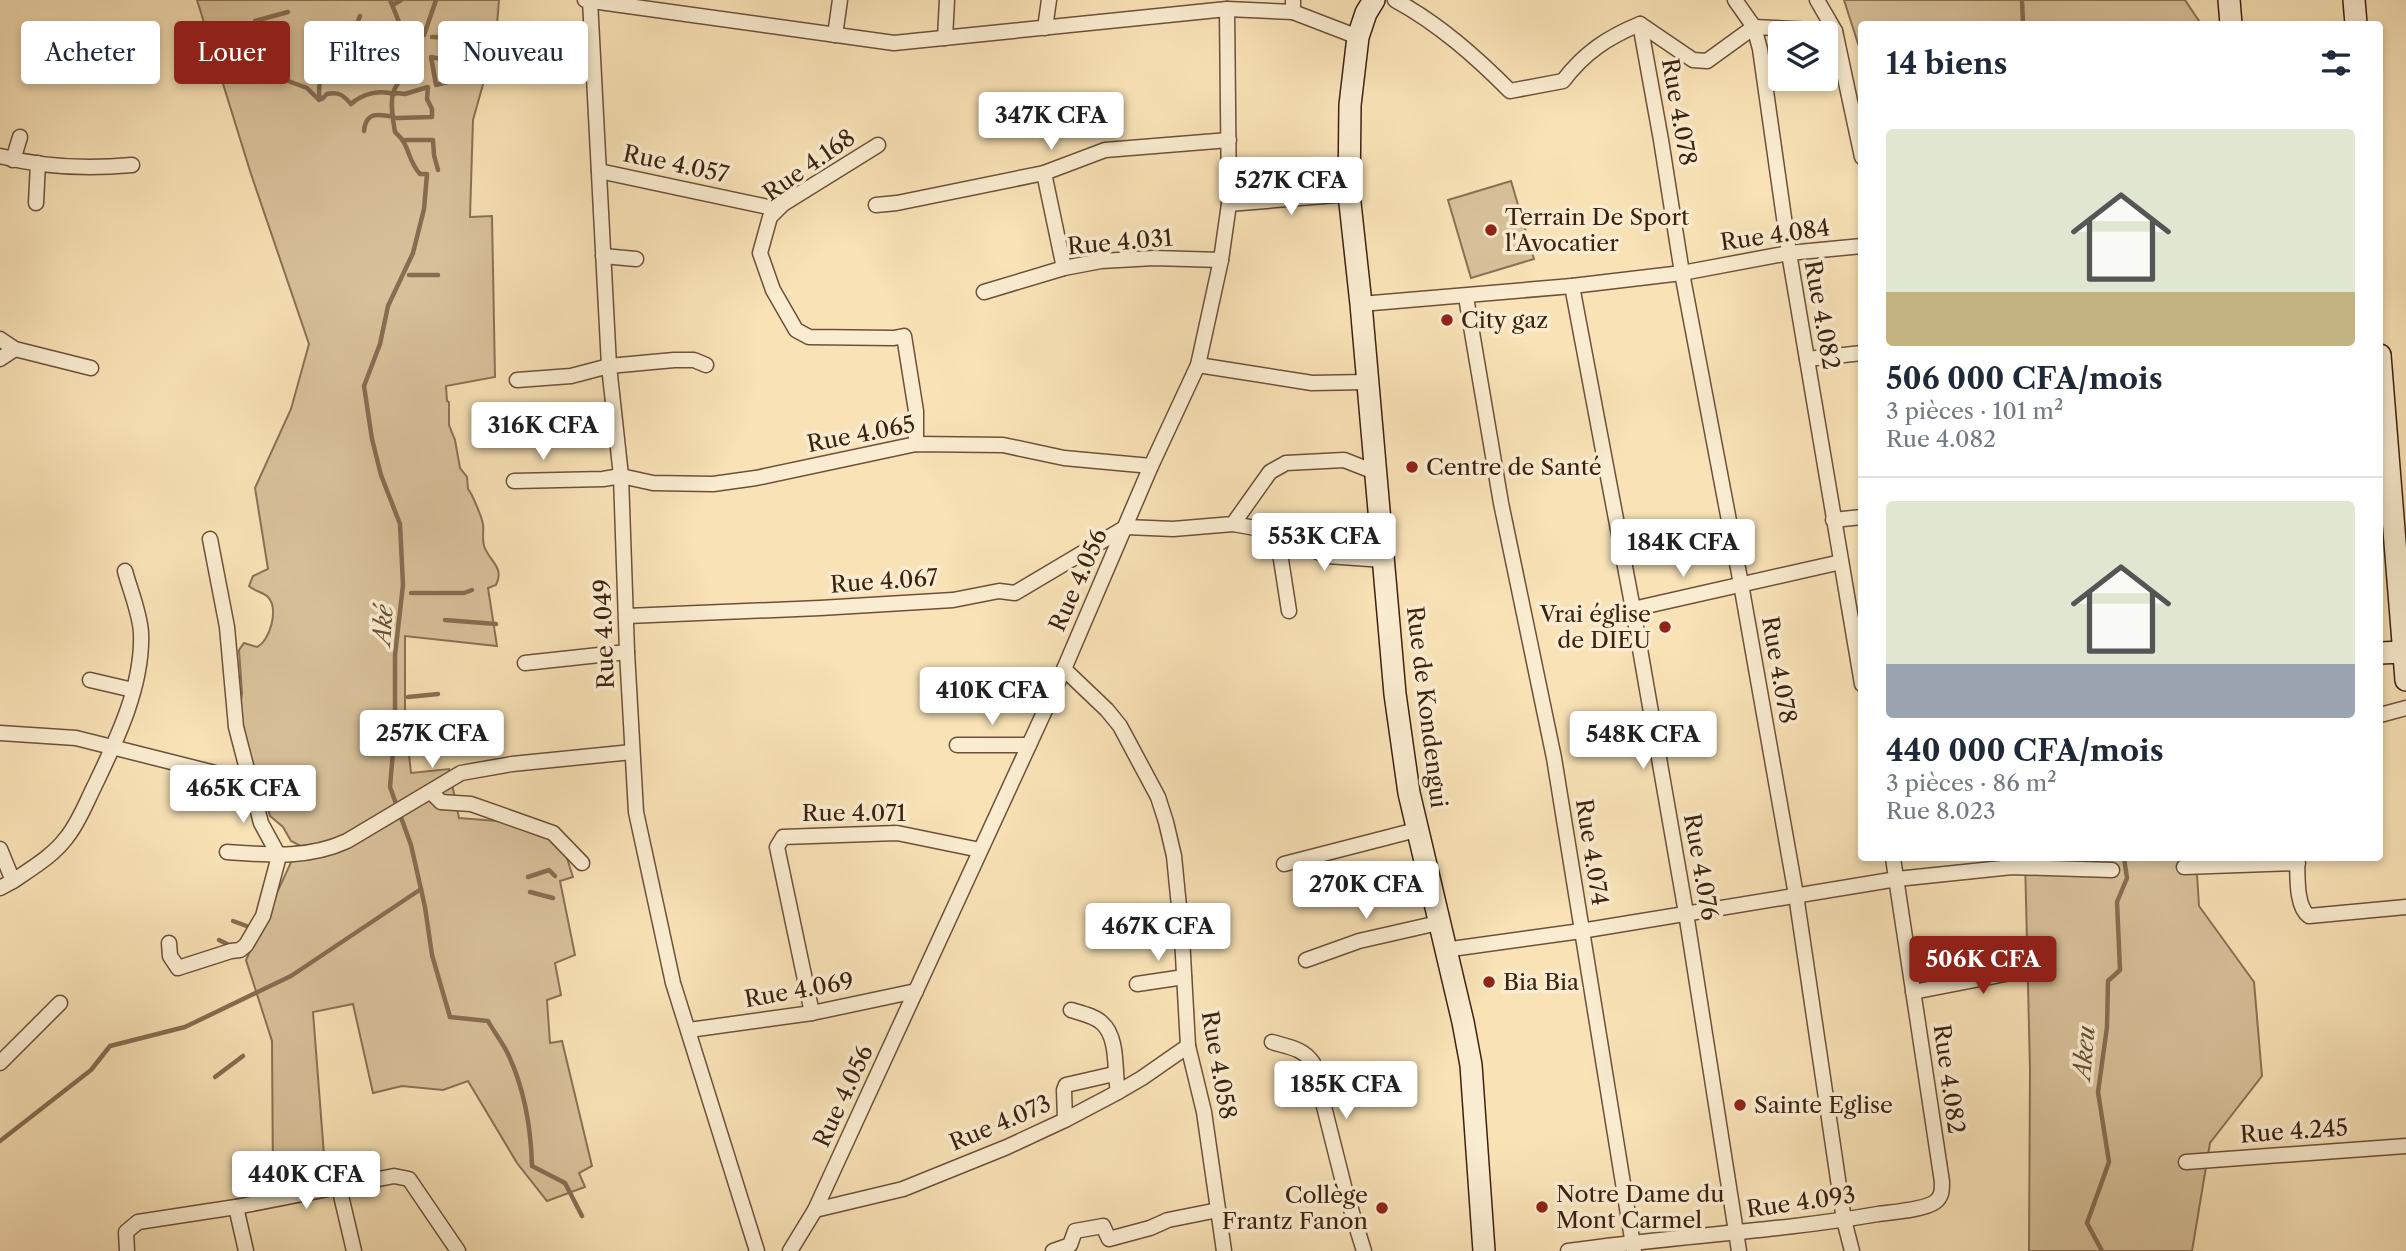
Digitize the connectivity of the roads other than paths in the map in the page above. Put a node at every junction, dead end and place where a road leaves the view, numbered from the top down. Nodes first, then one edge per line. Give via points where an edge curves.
1 (588, 0) edge
2 (713, 0) edge
3 (840, 0) edge
4 (947, 0) edge
5 (1049, 0) edge
6 (1374, 0) edge
7 (1395, 0) edge
8 (1735, 0) edge
9 (1816, 0) edge
10 (2229, 0) edge
11 (2354, 0) edge
12 (1293, 6) edge
13 (1227, 9) junction
14 (713, 17) junction
15 (1829, 21) edge
16 (2231, 21) edge
17 (2356, 21) edge
18 (1640, 24) junction
19 (1754, 27) junction
20 (1045, 28) junction
21 (1768, 28) edge
22 (835, 35) junction
23 (1358, 37) junction
24 (945, 38) junction
25 (1838, 45) edge
26 (20, 137) dead end
27 (1858, 138) edge
28 (1229, 140) junction
29 (878, 145) dead end
30 (6, 158) edge
31 (38, 163) junction
32 (132, 165) dead end
33 (599, 171) junction
34 (1044, 173) junction
35 (1349, 194) junction
36 (36, 203) dead end
37 (783, 204) junction
38 (1229, 204) junction
39 (876, 205) dead end
40 (1858, 246) edge
41 (1789, 253) junction
42 (603, 256) junction
43 (636, 259) dead end
44 (1221, 260) junction
45 (1064, 268) junction
46 (1682, 273) junction
47 (1572, 286) junction
48 (984, 292) dead end
49 (1466, 297) junction
50 (1361, 304) junction
51 (0, 339) edge
52 (15, 349) junction
53 (1858, 354) edge
54 (0, 359) edge
55 (1807, 359) junction
56 (706, 365) dead end
57 (1198, 365) junction
58 (610, 366) junction
59 (91, 368) dead end
60 (517, 380) dead end
61 (1366, 382) junction
62 (2383, 394) edge
63 (916, 444) junction
64 (1151, 466) junction
65 (1375, 472) junction
66 (621, 476) junction
67 (514, 481) dead end
68 (1858, 517) edge
69 (1833, 520) junction
70 (1233, 524) junction
71 (1126, 527) junction
72 (1277, 534) junction
73 (210, 540) dead end
74 (1384, 560) junction
75 (1841, 562) junction
76 (125, 570) dead end
77 (1741, 584) junction
78 (1633, 609) junction
79 (1289, 611) dead end
80 (626, 616) junction
81 (1856, 620) edge
82 (1858, 641) edge
83 (627, 652) junction
84 (2403, 652) junction
85 (2383, 653) edge
86 (525, 663) dead end
87 (1064, 669) junction
88 (90, 680) dead end
89 (2406, 680) edge
90 (133, 691) junction
91 (2406, 708) edge
92 (2383, 714) edge
93 (0, 733) edge
94 (957, 745) dead end
95 (1029, 745) junction
96 (113, 747) junction
97 (632, 752) junction
98 (248, 778) junction
99 (431, 792) junction
100 (1416, 830) junction
101 (0, 849) edge
102 (980, 850) junction
103 (227, 852) dead end
104 (279, 856) junction
105 (1894, 861) edge
106 (2281, 861) edge
107 (2297, 861) edge
108 (582, 863) dead end
109 (1284, 864) dead end
110 (2184, 867) dead end
111 (2112, 870) dead end
112 (1897, 880) junction
113 (6, 885) edge
114 (1796, 895) junction
115 (2406, 907) edge
116 (1686, 913) junction
117 (1438, 923) junction
118 (1581, 931) junction
119 (1182, 937) junction
120 (1111, 939) dead end
121 (169, 943) dead end
122 (1444, 950) junction
123 (1306, 960) dead end
124 (2046, 966) dead end
125 (1184, 977) junction
126 (1137, 984) dead end
127 (916, 991) junction
128 (1913, 992) junction
129 (60, 1003) dead end
130 (1072, 1010) dead end
131 (812, 1013) junction
132 (689, 1030) junction
133 (1272, 1042) dead end
134 (1188, 1046) junction
135 (0, 1063) edge
136 (1114, 1074) junction
137 (1118, 1092) junction
138 (1065, 1120) junction
139 (2406, 1146) edge
140 (2186, 1162) dead end
141 (1942, 1182) joint
142 (340, 1187) junction
143 (236, 1207) junction
144 (815, 1210) junction
145 (1218, 1210) junction
146 (1844, 1220) junction
147 (1735, 1234) junction
148 (1633, 1246) edge
149 (127, 1251) edge
150 (246, 1251) edge
151 (354, 1251) edge
152 (458, 1251) edge
153 (757, 1251) edge
154 (790, 1251) edge
155 (1053, 1251) edge
156 (1224, 1251) edge
157 (1364, 1251) edge
158 (1484, 1251) edge
159 (1567, 1251) edge
160 (1739, 1251) edge
161 (1852, 1251) edge

1 - 14 street
1 - 33 street, Rue 4.049
2 - 14 street
3 - 22 street
4 - 24 street
5 - 20 street
6 - 23 main road, Rue de Kondengui
7 - 18 street via 1433,22 1510,91 1563,81 1577,61 1612,35
8 - 19 street, Rue 4.082
9 - 15 street
10 - 16 main road
11 - 17 main road
12 - 13 street
12 - 23 street
13 - 20 street
13 - 28 street, Rue 4.056
14 - 22 street
18 - 19 street, Rue 4.078 via 1693,60 1707,61
18 - 46 street, Rue 4.078
19 - 21 street
19 - 41 street, Rue 4.082
20 - 24 street
22 - 24 street via 894,43
23 - 35 main road, Rue de Kondengui via 1350,104
25 - 27 street
26 - 30 street
28 - 34 street via 1105,150
28 - 38 street, Rue 4.056
29 - 37 street, Rue 4.168
30 - 31 street
31 - 32 street
31 - 36 street
33 - 37 street, Rue 4.057 via 768,207
33 - 42 street, Rue 4.049
34 - 39 street
34 - 45 street
35 - 38 street
35 - 50 main road, Rue de Kondengui
37 - 63 street, Rue 4.168 via 770,217 760,254 773,290 796,330 810,337 904,336
38 - 44 street, Rue 4.056
40 - 41 street, Rue 4.084
41 - 46 street, Rue 4.084
41 - 55 street, Rue 4.082
42 - 43 street
42 - 58 street, Rue 4.049
44 - 45 street, Rue 4.031 via 1154,258
44 - 57 street, Rue 4.056
45 - 48 street, Rue 4.031
46 - 47 street, Rue 4.084
46 - 77 street, Rue 4.078
47 - 49 street, Rue 4.084
47 - 78 street, Rue 4.076
49 - 50 street, Rue 4.084
49 - 118 street, Rue 4.074 via 1501,503 1554,758
50 - 61 main road, Rue de Kondengui
51 - 52 street
52 - 54 street
52 - 59 street
53 - 55 street
55 - 69 street, Rue 4.082
56 - 58 street via 674,360
57 - 61 street via 1312,383
57 - 64 street, Rue 4.056
58 - 60 street via 571,376
58 - 66 street, Rue 4.049
61 - 65 main road, Rue de Kondengui
62 - 84 main road
63 - 64 street, Rue 4.065 via 1003,445 1064,458
63 - 66 street, Rue 4.065 via 713,484 653,483
64 - 71 street, Rue 4.056
65 - 70 street via 1344,460 1286,463 1270,472
65 - 74 main road, Rue de Kondengui
66 - 67 street, Rue 4.065
66 - 80 street, Rue 4.049
68 - 69 street
69 - 75 street, Rue 4.082
70 - 71 street
70 - 72 street
71 - 80 street, Rue 4.067 via 1014,593
71 - 87 street, Rue 4.056
72 - 74 street via 1327,556
72 - 79 street
73 - 98 street via 227,627 236,727
74 - 100 main road, Rue de Kondengui via 1395,694
75 - 77 street
75 - 81 street, Rue 4.082
76 - 90 street via 141,629
77 - 78 street
77 - 114 street, Rue 4.078
78 - 116 street, Rue 4.076
80 - 83 street, Rue 4.049
81 - 82 street, Rue 4.082
83 - 86 street
83 - 97 street, Rue 4.049
84 - 85 main road
84 - 89 main road
87 - 95 street, Rue 4.056
87 - 119 street, Rue 4.058 via 1120,726 1158,797 1174,856
88 - 90 street
90 - 96 street
91 - 92 street
93 - 96 street via 76,738
94 - 95 street
95 - 102 street, Rue 4.056
96 - 98 street
96 - 113 street via 67,838 51,855
97 - 99 street via 461,773
97 - 132 street, Rue 4.049 via 641,843 673,983
98 - 104 street via 261,823
99 - 104 street via 328,849
99 - 108 street via 441,802 471,804 553,833
100 - 109 street
100 - 117 main road, Rue de Kondengui
101 - 113 street
102 - 127 street, Rue 4.056
102 - 131 street, Rue 4.071 via 897,833 783,837 777,847
103 - 104 street
104 - 121 street via 263,916 240,950 178,968
105 - 112 street, Rue 4.082
106 - 110 street
107 - 115 street via 2301,905 2309,916
111 - 112 street via 2012,867
112 - 114 street
112 - 128 street, Rue 4.082
114 - 116 street
114 - 146 street, Rue 4.078
116 - 118 street
116 - 147 street, Rue 4.076
117 - 122 main road, Rue de Kondengui
117 - 123 street via 1359,941
118 - 122 street
118 - 148 street, Rue 4.074
119 - 120 street
119 - 125 street, Rue 4.058
122 - 158 main road, Rue de Kondengui via 1471,1065
124 - 128 street
125 - 126 street
125 - 134 street, Rue 4.058
127 - 131 street, Rue 4.069
127 - 144 street, Rue 4.056
128 - 141 street, Rue 4.082
129 - 135 street
130 - 136 street via 1101,1021 1109,1031
131 - 132 street, Rue 4.069
132 - 153 street, Rue 4.049
133 - 157 street via 1298,1049 1313,1063
134 - 137 street, Rue 4.073
134 - 145 street, Rue 4.058 via 1207,1124
136 - 137 street
136 - 138 street via 1066,1086
137 - 138 street, Rue 4.073
138 - 144 street, Rue 4.073 via 903,1189
139 - 140 street, Rue 4.245
141 - 146 street, Rue 4.093 via 1936,1202
142 - 143 street
142 - 151 street
142 - 152 street via 394,1175 409,1180
143 - 149 street via 138,1222 126,1231
143 - 150 street
144 - 154 street, Rue 4.056
145 - 155 street via 1109,1239 1103,1226 1075,1231 1070,1245
145 - 156 street, Rue 4.058
146 - 147 street, Rue 4.093
146 - 161 street, Rue 4.078
147 - 148 street, Rue 4.093
147 - 160 street, Rue 4.076
148 - 159 street, Rue 4.093

